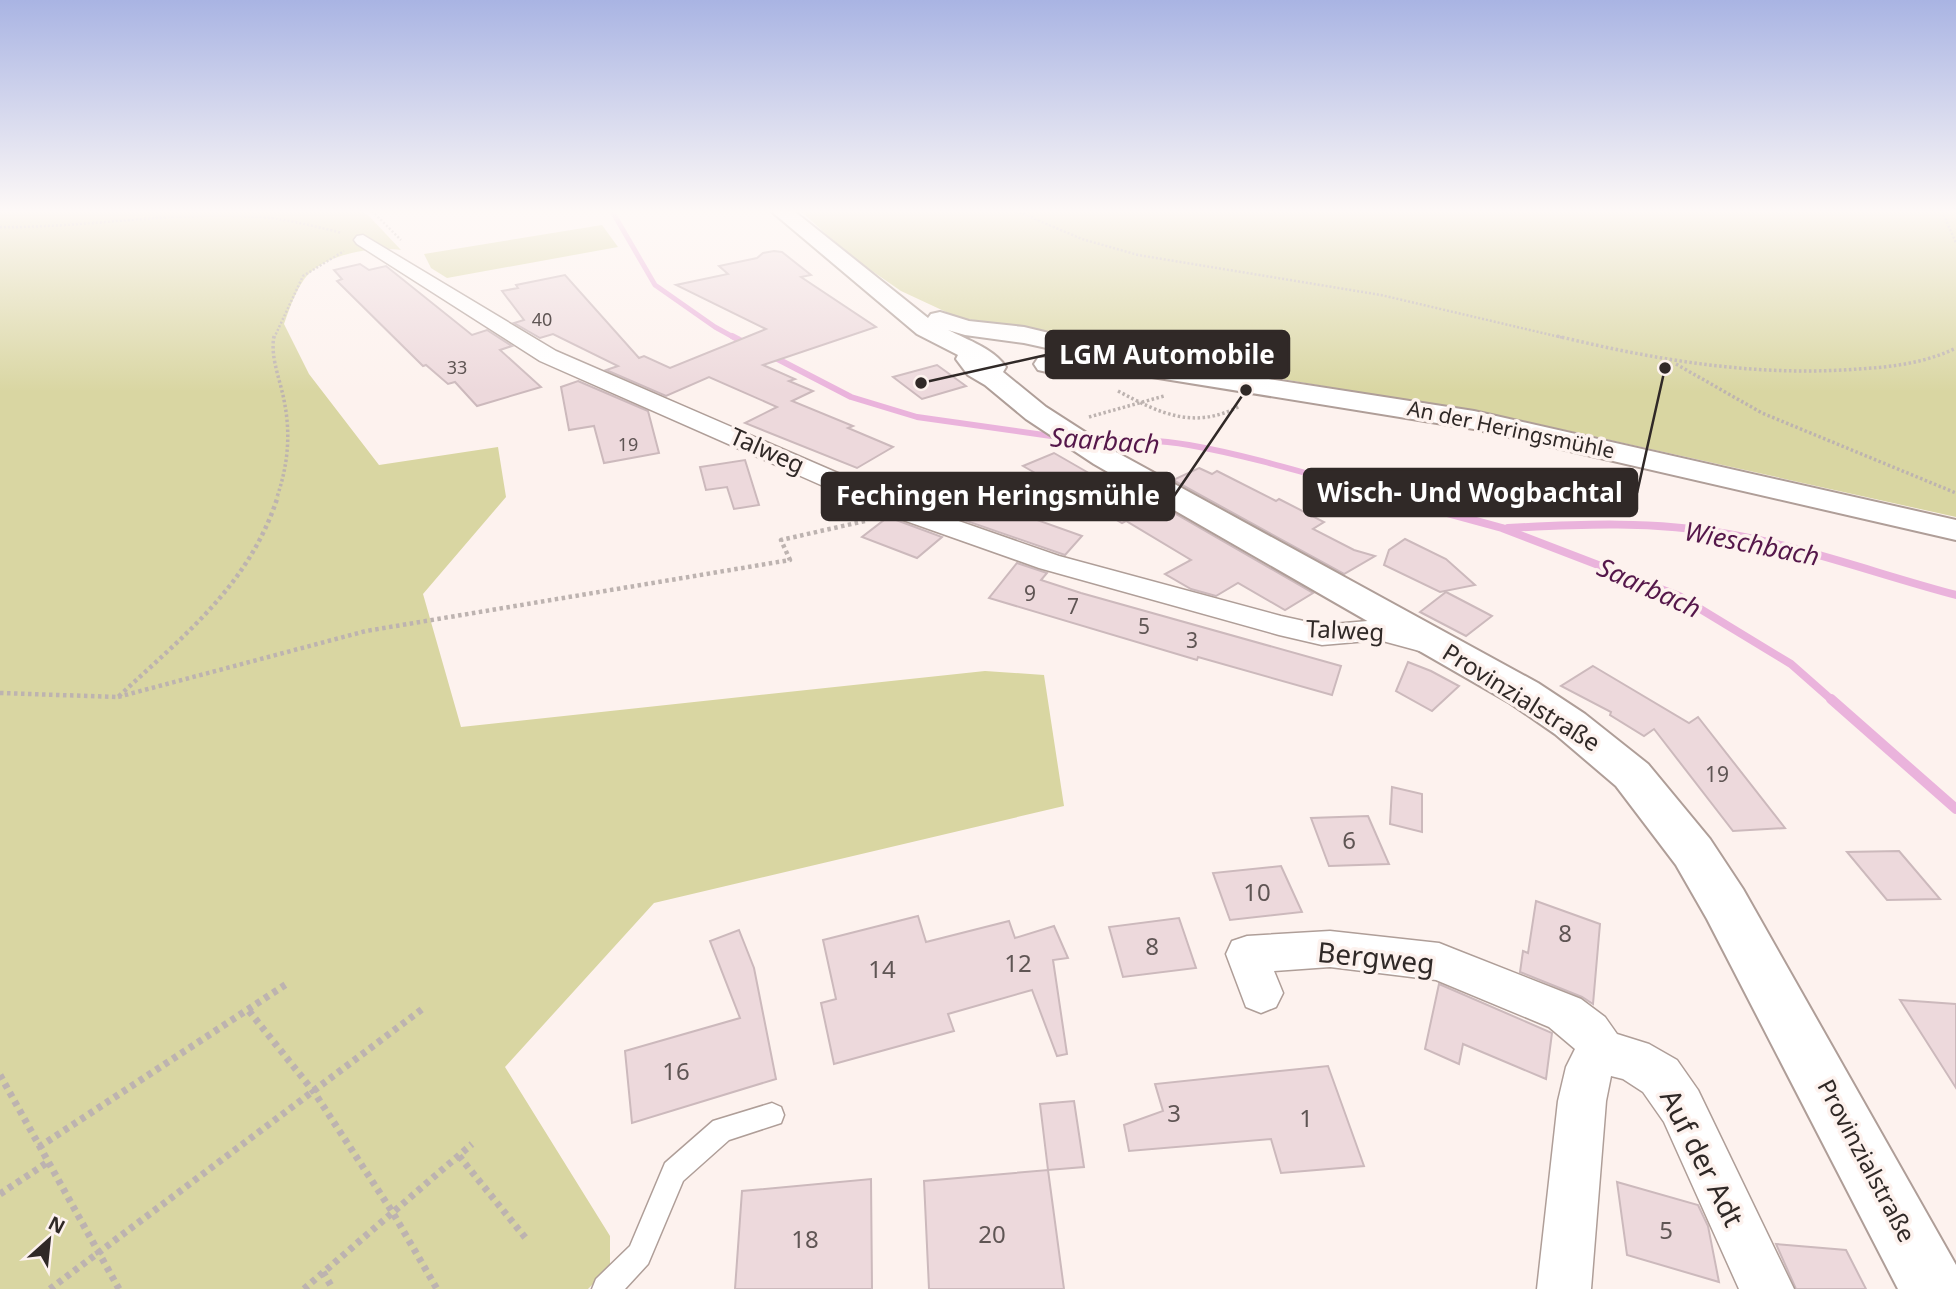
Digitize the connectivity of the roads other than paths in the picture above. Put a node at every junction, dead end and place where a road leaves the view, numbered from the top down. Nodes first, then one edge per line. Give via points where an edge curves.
1 (413, 271) edge
2 (854, 271) edge
3 (884, 295) junction
4 (909, 307) junction
5 (982, 348) junction
6 (1141, 362) junction
7 (1041, 363) junction
8 (1228, 379) junction
9 (1043, 418) junction
10 (1956, 530) edge
11 (1442, 647) junction
12 (1261, 993) dead end
13 (1603, 1053) junction
14 (772, 1115) dead end
15 (606, 1289) edge
16 (1564, 1289) edge
17 (1767, 1289) edge
18 (1933, 1289) edge

1 - 11 street, Talweg via 548,356 898,509 1049,562 1279,625 1322,635 1379,630
2 - 3 main road
3 - 4 main road
3 - 5 main road via 926,329
4 - 5 main road
4 - 6 main road, An der Heringsmühle via 965,328 1024,335
5 - 7 main road via 1004,372
5 - 9 main road via 969,359 976,369
6 - 7 main road, An der Heringsmühle
6 - 8 main road, An der Heringsmühle
7 - 8 main road, An der Heringsmühle via 1117,365
7 - 9 main road via 1029,389
8 - 10 main road, An der Heringsmühle via 1553,436
9 - 11 main road, Provinzialstraße via 1105,458
11 - 18 main road, Provinzialstraße via 1524,693 1588,738 1632,775 1662,811 1725,904
12 - 13 street, Bergweg via 1247,954 1330,949 1439,962 1565,1013 1589,1032
13 - 16 street via 1589,1067 1582,1101
13 - 17 street, Auf der Adt via 1633,1059 1660,1076 1681,1106
14 - 15 lane via 722,1130 674,1172 639,1255

